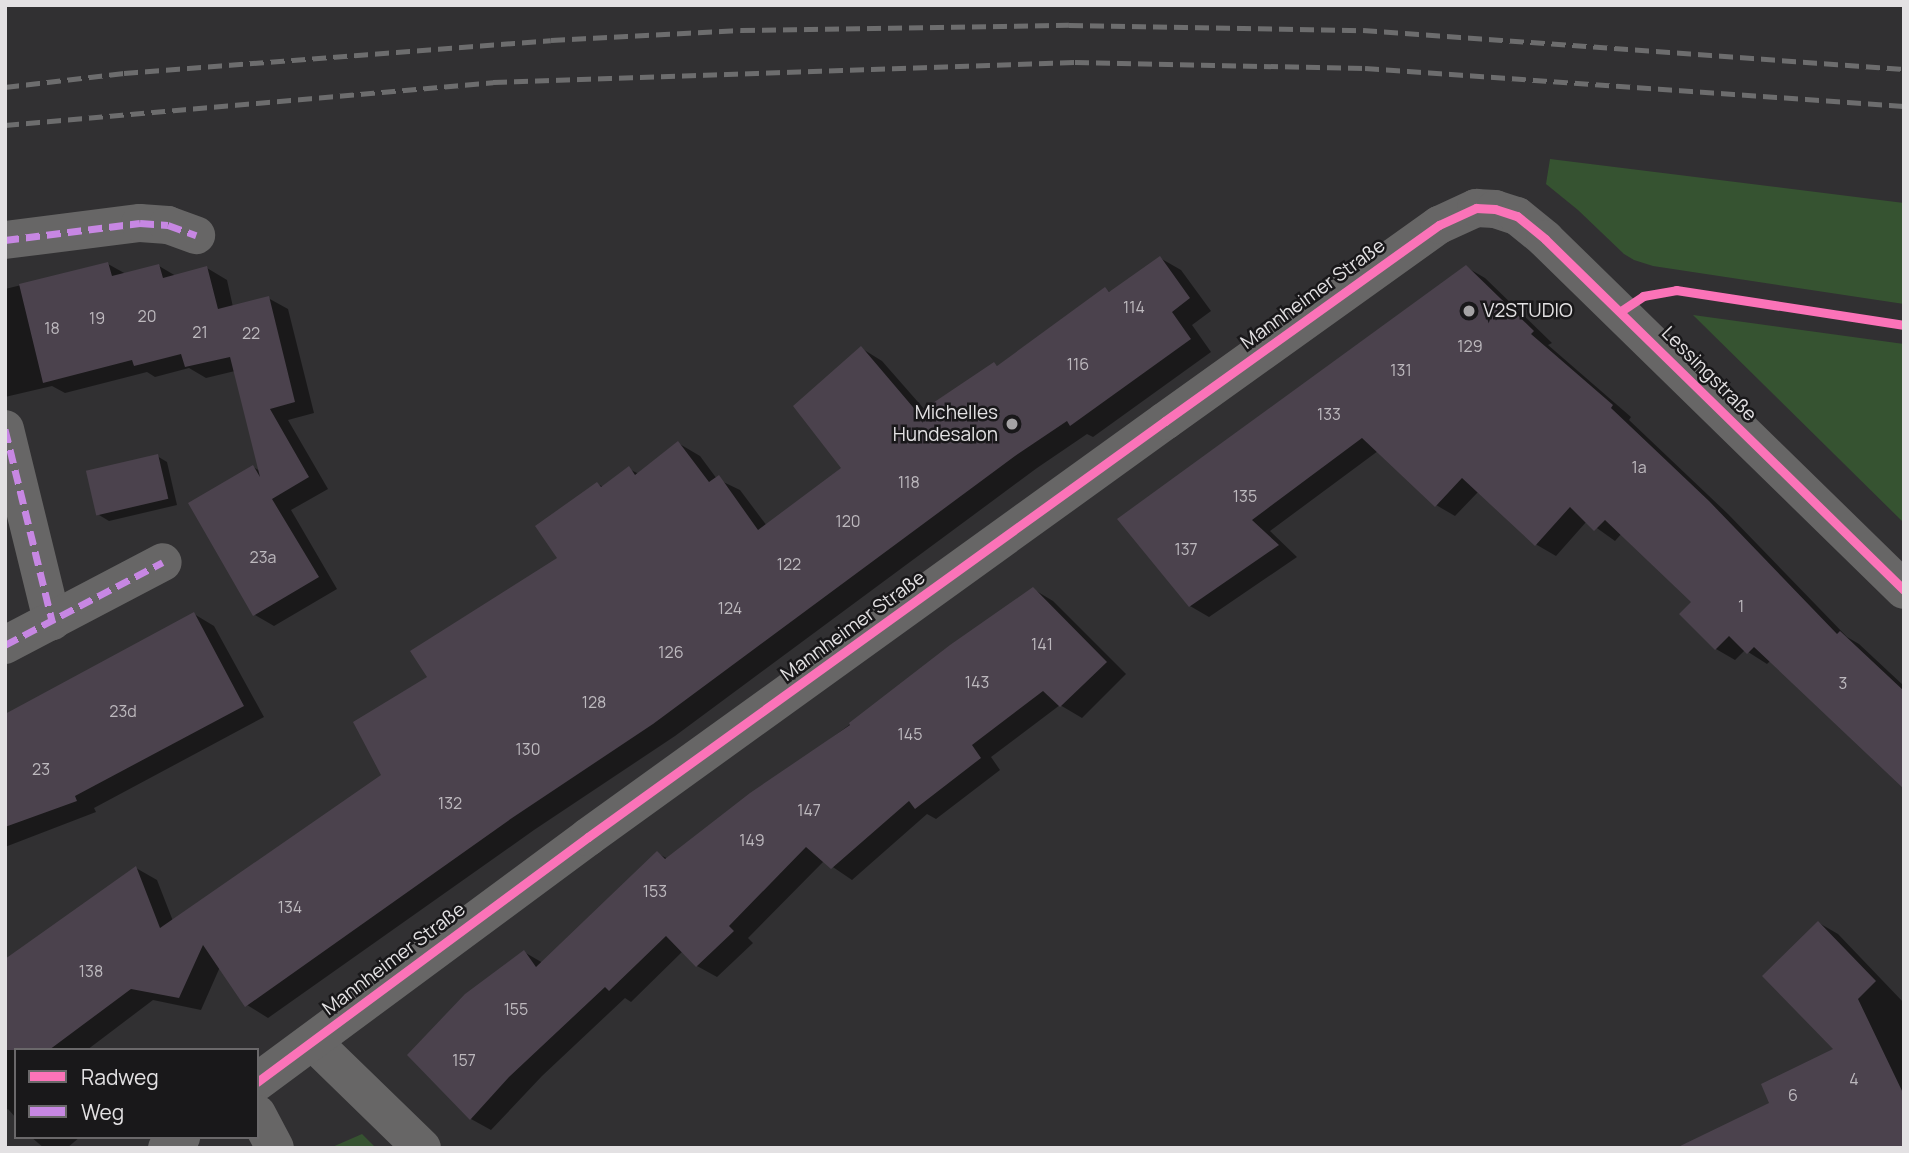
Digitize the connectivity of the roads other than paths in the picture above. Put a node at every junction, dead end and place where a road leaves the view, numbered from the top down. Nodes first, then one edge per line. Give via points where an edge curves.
1 (1476, 208) joint
2 (196, 235) dead end
3 (5, 240) edge
4 (5, 429) edge
5 (163, 562) dead end
6 (1904, 590) edge
7 (52, 621) junction
8 (5, 645) edge
9 (313, 1042) junction
10 (259, 1081) edge
11 (259, 1118) edge
12 (275, 1148) edge
13 (422, 1148) edge

1 - 6 street, Lessingstraße via 1517,216 1545,239
1 - 9 street, Mannheimer Straße via 1439,225 1176,413 588,837
2 - 3 street via 168,225 140,223
4 - 7 street
5 - 7 street
7 - 8 street
9 - 10 street, Mannheimer Straße
9 - 13 street
11 - 12 street

